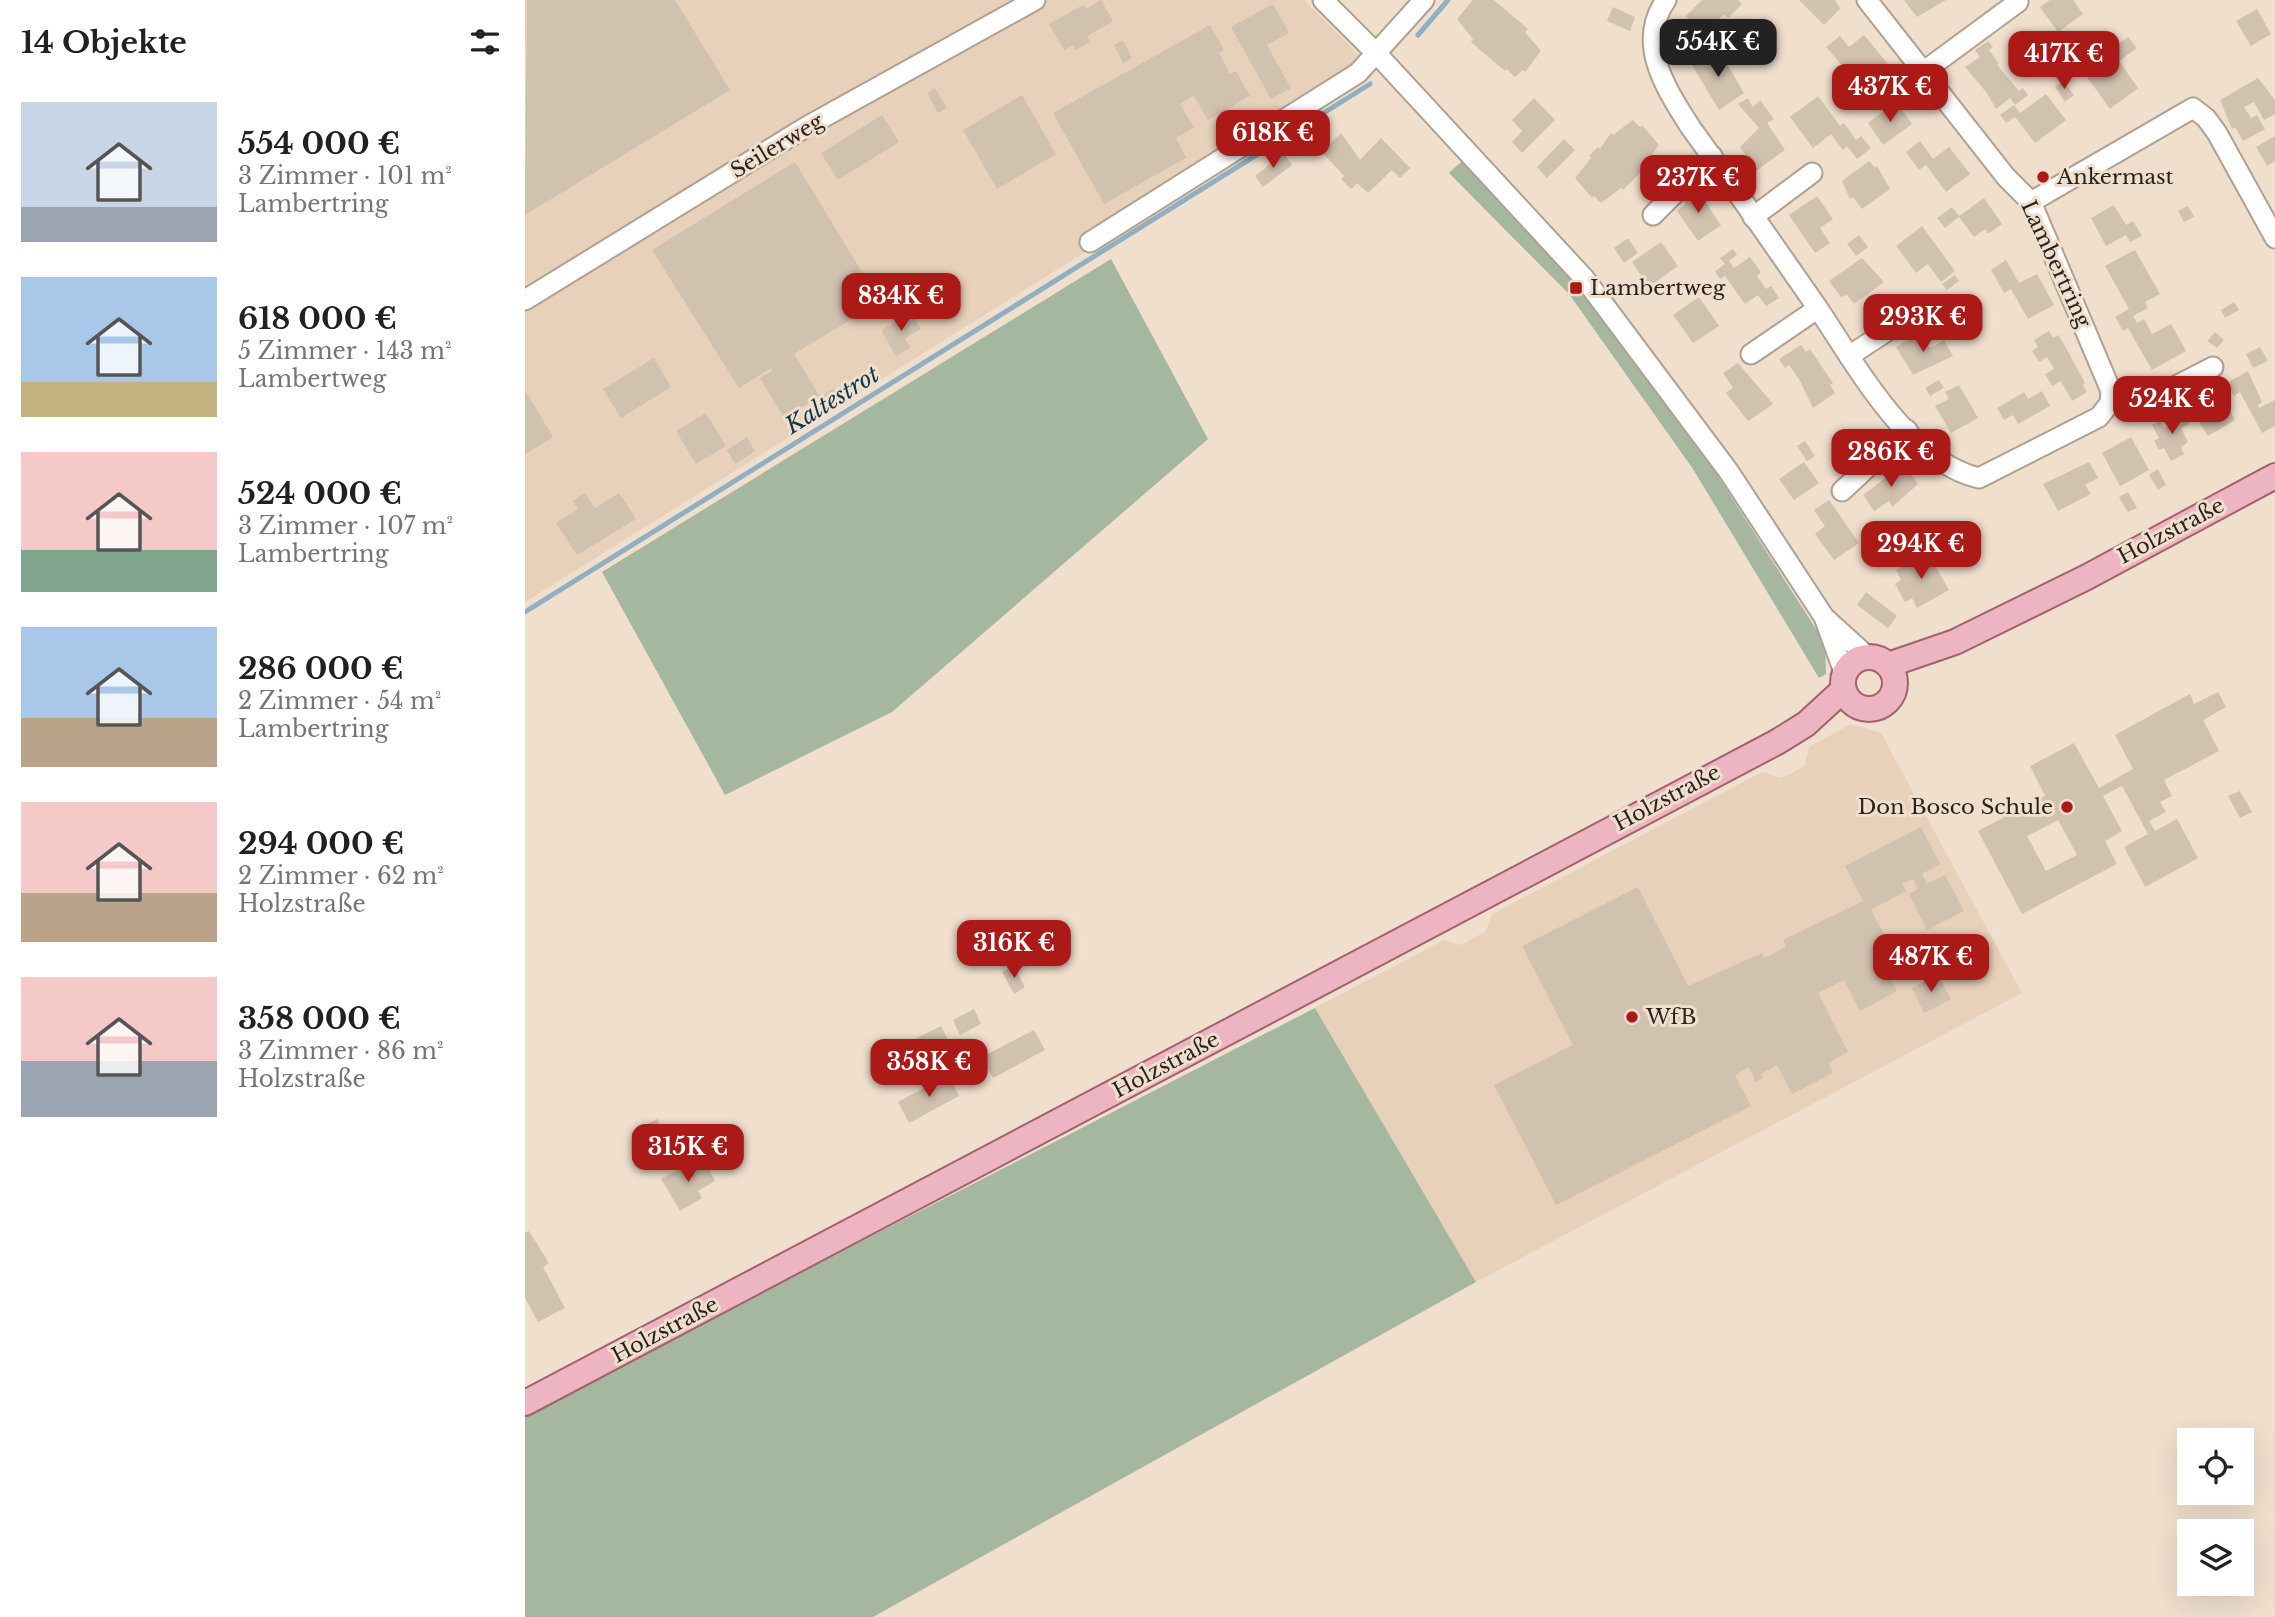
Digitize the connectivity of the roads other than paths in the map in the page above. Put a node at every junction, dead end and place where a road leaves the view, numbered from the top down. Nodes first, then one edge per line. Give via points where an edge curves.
1 (1035, 0) edge
2 (1323, 0) edge
3 (1424, 0) edge
4 (1667, 0) edge
5 (1867, 0) edge
6 (2018, 2) dead end
7 (1377, 54) junction
8 (1923, 72) junction
9 (1711, 156) junction
10 (1812, 173) dead end
11 (2031, 202) junction
12 (1653, 215) dead end
13 (1753, 217) junction
14 (2275, 238) edge
15 (1090, 242) dead end
16 (525, 300) edge
17 (1817, 309) junction
18 (1916, 313) dead end
19 (1751, 354) dead end
20 (1849, 356) junction
21 (2213, 366) dead end
22 (2110, 402) junction
23 (1907, 430) junction
24 (2275, 476) edge
25 (1842, 491) dead end
26 (1824, 617) junction
27 (1884, 668) junction
28 (1848, 689) junction
29 (525, 1403) edge

1 - 16 street, Seilerweg via 806,127
2 - 7 street
3 - 7 street
4 - 9 street via 1655,29 1658,70
5 - 8 street, Lambertring
6 - 8 street
7 - 15 street via 1358,73
7 - 26 street via 1584,278 1729,471
8 - 11 street, Lambertring
9 - 12 street
9 - 13 street
10 - 13 street
11 - 14 street via 2193,108 2217,133
11 - 22 street, Lambertring via 2108,377
13 - 17 street
17 - 19 street
17 - 20 street
18 - 20 street
20 - 23 street
21 - 22 street via 2143,403
22 - 23 street via 2099,418 1979,478 1958,472
23 - 25 street
24 - 27 main road, Holzstraße via 1955,642
26 - 27 street
26 - 28 street
27 - 28 main road, Holzstraße via 1856,660
27 - 28 main road, Holzstraße via 1893,693 1882,707 1871,710
28 - 29 main road, Holzstraße via 1777,742

